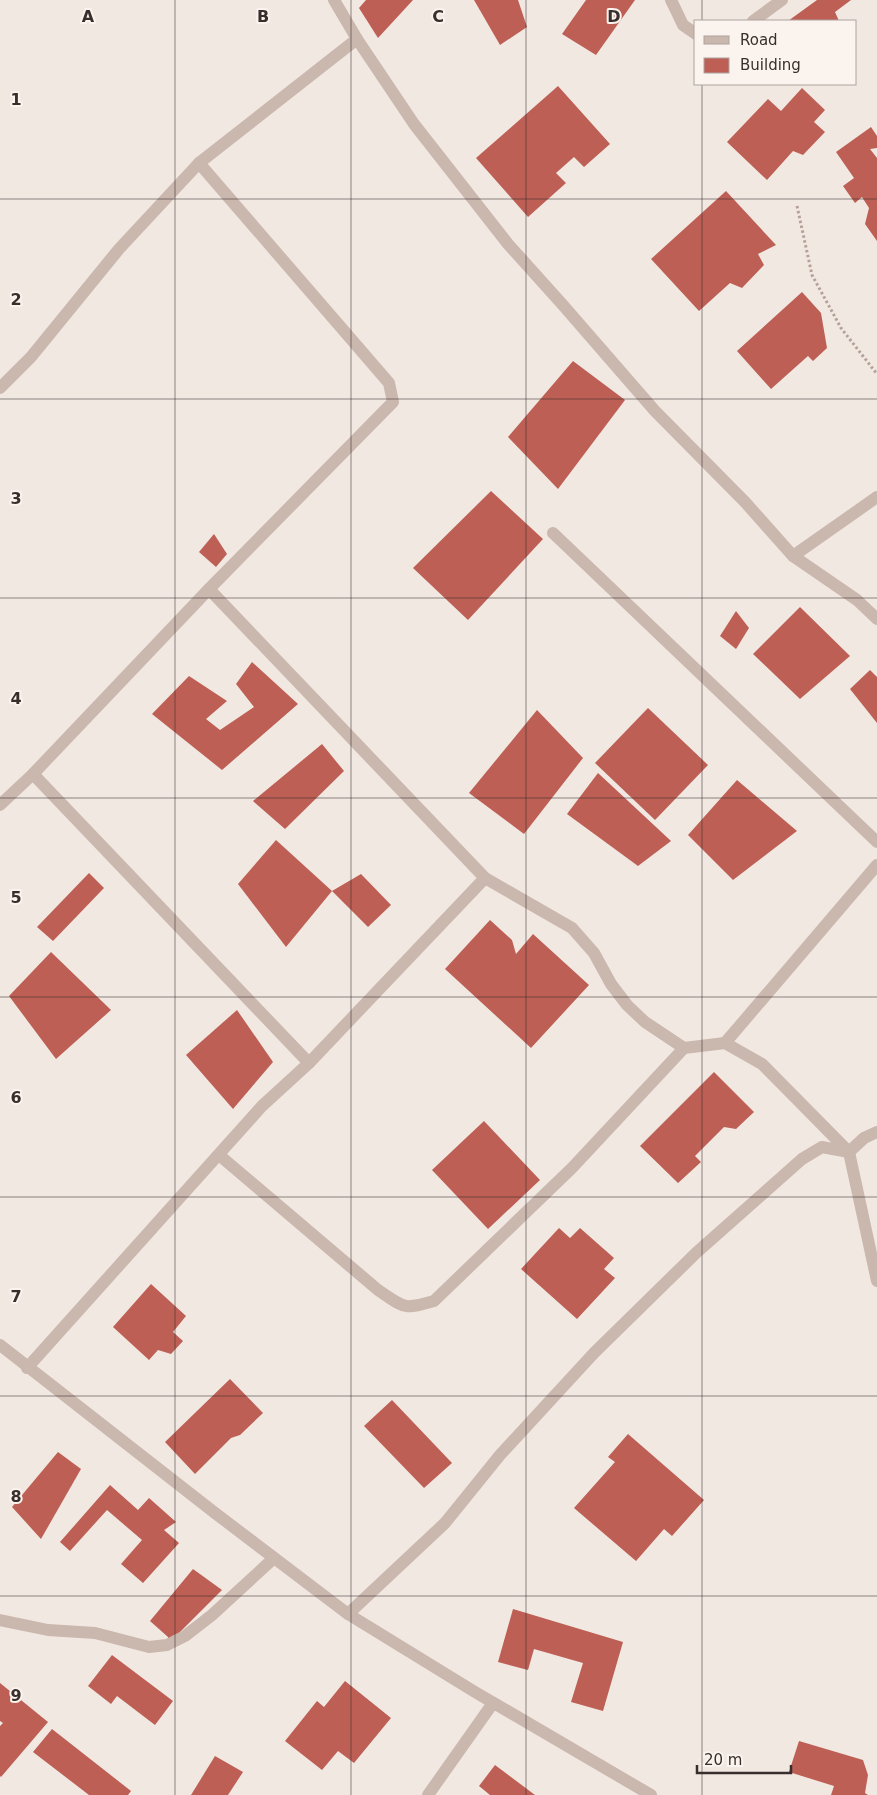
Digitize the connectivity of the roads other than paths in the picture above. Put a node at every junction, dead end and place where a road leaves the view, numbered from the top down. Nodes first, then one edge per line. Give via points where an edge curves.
1 (334, 0) edge
2 (671, 0) edge
3 (782, 0) edge
4 (754, 20) edge
5 (694, 33) edge
6 (357, 39) junction
7 (198, 163) junction
8 (0, 388) edge
9 (877, 497) edge
10 (553, 533) dead end
11 (793, 556) junction
12 (208, 590) junction
13 (877, 619) edge
14 (33, 774) junction
15 (0, 805) edge
16 (877, 842) edge
17 (877, 865) edge
18 (485, 878) junction
19 (725, 1043) junction
20 (684, 1048) junction
21 (310, 1063) junction
22 (877, 1132) edge
23 (849, 1152) junction
24 (218, 1155) junction
25 (877, 1281) edge
26 (0, 1345) edge
27 (27, 1368) junction
28 (274, 1558) junction
29 (348, 1614) junction
30 (0, 1620) edge
31 (493, 1703) junction
32 (428, 1795) edge
33 (650, 1795) edge

1 - 6 street
2 - 5 street via 683,25
3 - 4 street
6 - 7 street
6 - 11 street via 414,124 508,244 654,411 745,502
7 - 8 street via 119,249 31,357
7 - 12 street via 389,383 393,402
9 - 11 street
10 - 16 street
11 - 13 street via 857,600
12 - 14 street
12 - 18 street
14 - 15 street
14 - 21 street
17 - 19 street
18 - 20 street via 572,928 594,953 627,1005 645,1022
18 - 21 street
19 - 20 street
19 - 23 street via 762,1064
20 - 24 street via 572,1168 448,1288 434,1301 414,1307 403,1306 378,1290
21 - 24 street via 262,1106
22 - 23 street via 864,1138
23 - 25 street
23 - 29 street via 822,1147 802,1159 696,1254 594,1353 500,1454 445,1523
24 - 27 street
26 - 27 street
27 - 28 street
28 - 29 street
28 - 30 street via 212,1615 167,1645 149,1647 95,1633 48,1630
29 - 31 street
31 - 32 street
31 - 33 street

